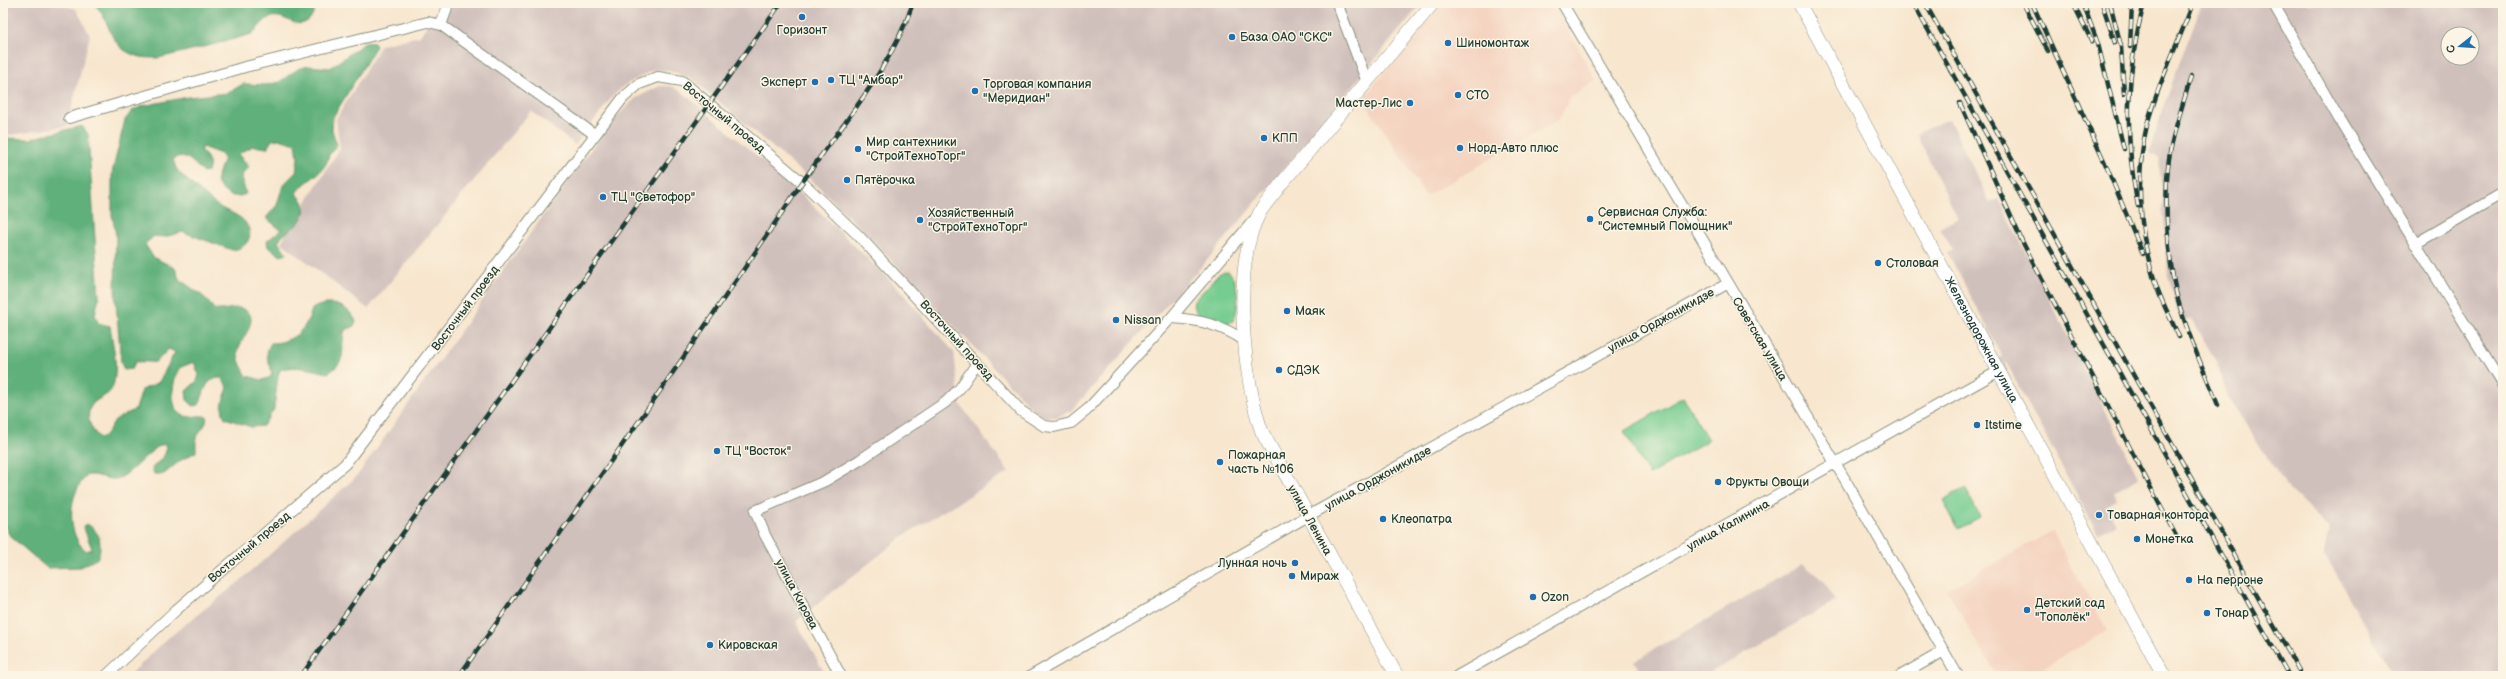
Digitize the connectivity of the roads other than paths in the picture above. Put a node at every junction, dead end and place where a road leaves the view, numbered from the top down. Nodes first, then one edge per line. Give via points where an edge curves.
1 (449, 3) edge
2 (1337, 3) edge
3 (1433, 3) edge
4 (1562, 3) edge
5 (1799, 3) edge
6 (2273, 3) edge
7 (442, 25) junction
8 (1367, 82) junction
9 (69, 118) dead end
10 (594, 134) junction
11 (2503, 193) edge
12 (1259, 214) junction
13 (2415, 244) junction
14 (1727, 284) junction
15 (1171, 318) junction
16 (1245, 341) junction
17 (977, 363) junction
18 (1997, 372) junction
19 (2503, 386) edge
20 (1835, 464) junction
21 (1308, 516) junction
22 (1944, 651) junction
23 (106, 676) edge
24 (841, 676) edge
25 (1031, 676) edge
26 (1397, 676) edge
27 (1457, 676) edge
28 (1900, 676) edge
29 (1958, 676) edge
30 (2164, 676) edge

1 - 7 street
2 - 8 street
3 - 8 main road, улица Ленина
4 - 14 street, Советская улица
5 - 18 main road, Железнодорожная улица
6 - 13 street via 2338,119
7 - 9 street via 428,22 245,67
7 - 10 street
8 - 12 main road, улица Ленина
10 - 17 street, Восточный проезд via 623,98 639,84 666,76 682,81 802,182 843,221 918,297
10 - 23 street, Восточный проезд via 345,464 176,610
11 - 13 street
12 - 15 street, Восточный проезд
12 - 16 main road, улица Ленина via 1246,258
13 - 19 street
14 - 20 street, Советская улица
14 - 21 street, улица Орджоникидзе
15 - 16 street via 1223,328
15 - 17 street, Восточный проезд via 1084,414 1063,426 1044,426 1033,421 1021,412
16 - 21 main road, улица Ленина via 1258,421 1268,445
17 - 24 street, улица Кирова via 960,388 946,402 860,460 825,481 755,511 765,535
18 - 20 street, улица Калинина
18 - 30 main road, Железнодорожная улица
20 - 22 street, Советская улица
20 - 27 street, улица Калинина
21 - 25 street, улица Орджоникидзе
21 - 26 main road, улица Ленина
22 - 28 street
22 - 29 street, Советская улица

